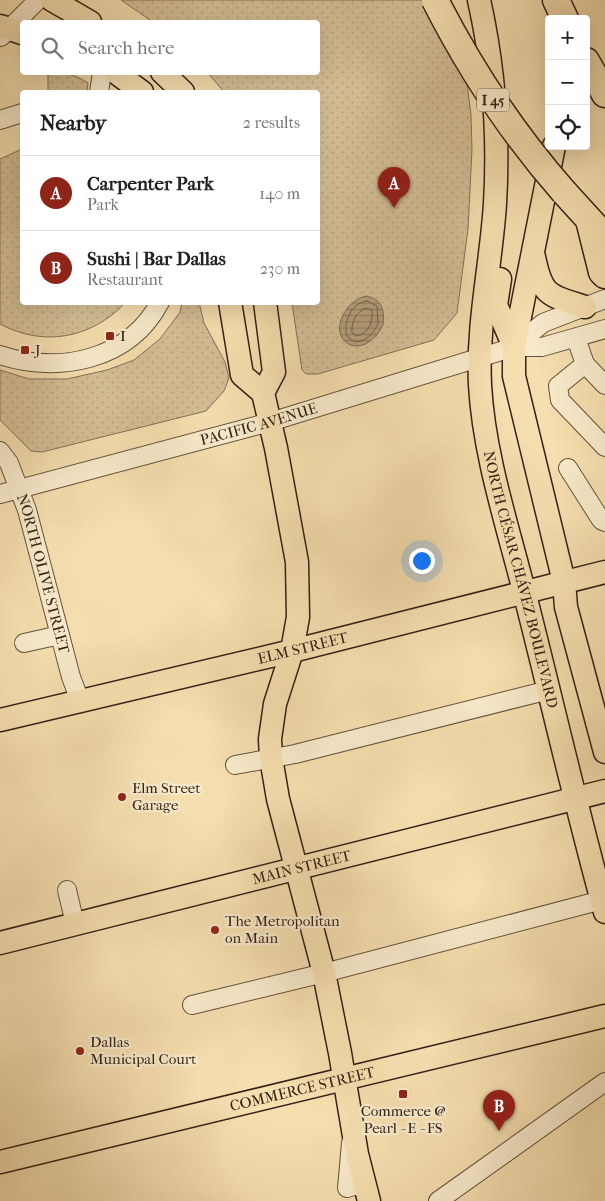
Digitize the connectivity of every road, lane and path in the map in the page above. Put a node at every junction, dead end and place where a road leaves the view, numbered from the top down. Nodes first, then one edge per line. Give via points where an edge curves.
1 (38, 0) edge
2 (52, 0) edge
3 (435, 0) edge
4 (479, 0) edge
5 (556, 0) edge
6 (572, 0) edge
7 (563, 15) edge
8 (570, 15) edge
9 (87, 20) edge
10 (8, 32) edge
11 (590, 68) edge
12 (102, 75) edge
13 (119, 75) edge
14 (165, 75) edge
15 (99, 90) edge
16 (139, 90) edge
17 (181, 90) edge
18 (605, 94) edge
19 (20, 114) edge
20 (0, 120) edge
21 (553, 150) edge
22 (496, 185) junction
23 (597, 228) edge
24 (533, 252) junction
25 (605, 275) edge
26 (595, 303) edge
27 (158, 305) edge
28 (230, 305) edge
29 (265, 305) edge
30 (605, 328) edge
31 (576, 338) junction
32 (514, 347) junction
33 (0, 354) edge
34 (480, 358) junction
35 (585, 364) junction
36 (605, 384) edge
37 (263, 393) junction
38 (270, 422) junction
39 (605, 447) edge
40 (0, 451) edge
41 (568, 468) dead end
42 (20, 489) junction
43 (0, 494) edge
44 (605, 522) edge
45 (605, 572) edge
46 (564, 582) junction
47 (524, 592) junction
48 (60, 635) junction
49 (24, 643) dead end
50 (292, 651) junction
51 (549, 690) junction
52 (80, 701) junction
53 (0, 720) edge
54 (605, 752) edge
55 (271, 758) junction
56 (235, 765) dead end
57 (605, 792) edge
58 (576, 799) junction
59 (298, 868) junction
60 (67, 890) dead end
61 (603, 906) edge
62 (75, 924) junction
63 (0, 943) edge
64 (324, 974) junction
65 (192, 1005) dead end
66 (605, 1016) edge
67 (344, 1079) junction
68 (605, 1082) edge
69 (0, 1162) edge
70 (366, 1192) edge
71 (438, 1201) edge

1 - 10 street
2 - 9 main road
3 - 23 highway, I 45, bridge via 475,72 511,126 549,175
4 - 22 main road via 493,87
5 - 7 highway
6 - 8 main road
11 - 18 highway
12 - 15 street
13 - 16 main road
14 - 17 main road
19 - 20 street
21 - 24 main road
22 - 32 main road via 504,197 507,218 496,305
22 - 34 main road, NORTH CÉSAR CHÁVEZ BOULEVARD via 481,317
23 - 25 highway
24 - 26 main road via 540,283 552,296
24 - 32 main road
26 - 32 street, PACIFIC AVENUE via 543,323
27 - 33 street via 142,327 96,357 69,364 44,365
28 - 37 main road via 242,375
29 - 37 main road via 274,372
30 - 31 street, PACIFIC AVENUE
31 - 32 street, PACIFIC AVENUE via 542,347
31 - 35 street
32 - 34 street, PACIFIC AVENUE
32 - 46 main road via 516,385
34 - 38 street, PACIFIC AVENUE
34 - 47 main road, NORTH CÉSAR CHÁVEZ BOULEVARD via 480,386 488,442
35 - 36 street
35 - 39 street via 558,386 560,400
37 - 38 main road
38 - 42 street, PACIFIC AVENUE
38 - 50 main road via 297,562 298,617
40 - 42 street, NORTH OLIVE STREET
41 - 44 street
42 - 43 street, PACIFIC AVENUE
42 - 48 street, NORTH OLIVE STREET
45 - 46 main road, ELM STREET
46 - 47 main road, ELM STREET
46 - 54 main road via 566,607
47 - 50 main road, ELM STREET
47 - 51 main road, NORTH CÉSAR CHÁVEZ BOULEVARD
48 - 49 street
48 - 52 street, NORTH OLIVE STREET
50 - 52 main road, ELM STREET
50 - 55 main road via 275,704
51 - 55 street
51 - 58 main road, NORTH CÉSAR CHÁVEZ BOULEVARD
52 - 53 main road, ELM STREET
55 - 56 street
55 - 59 main road via 278,799
57 - 58 main road, MAIN STREET
58 - 59 main road, MAIN STREET
58 - 61 main road, NORTH CÉSAR CHÁVEZ BOULEVARD
59 - 62 main road, MAIN STREET
59 - 64 main road
60 - 62 street
61 - 64 street
62 - 63 main road, MAIN STREET
64 - 65 street
64 - 67 main road
66 - 67 main road, COMMERCE STREET
67 - 69 main road, COMMERCE STREET
67 - 70 main road
68 - 71 street

